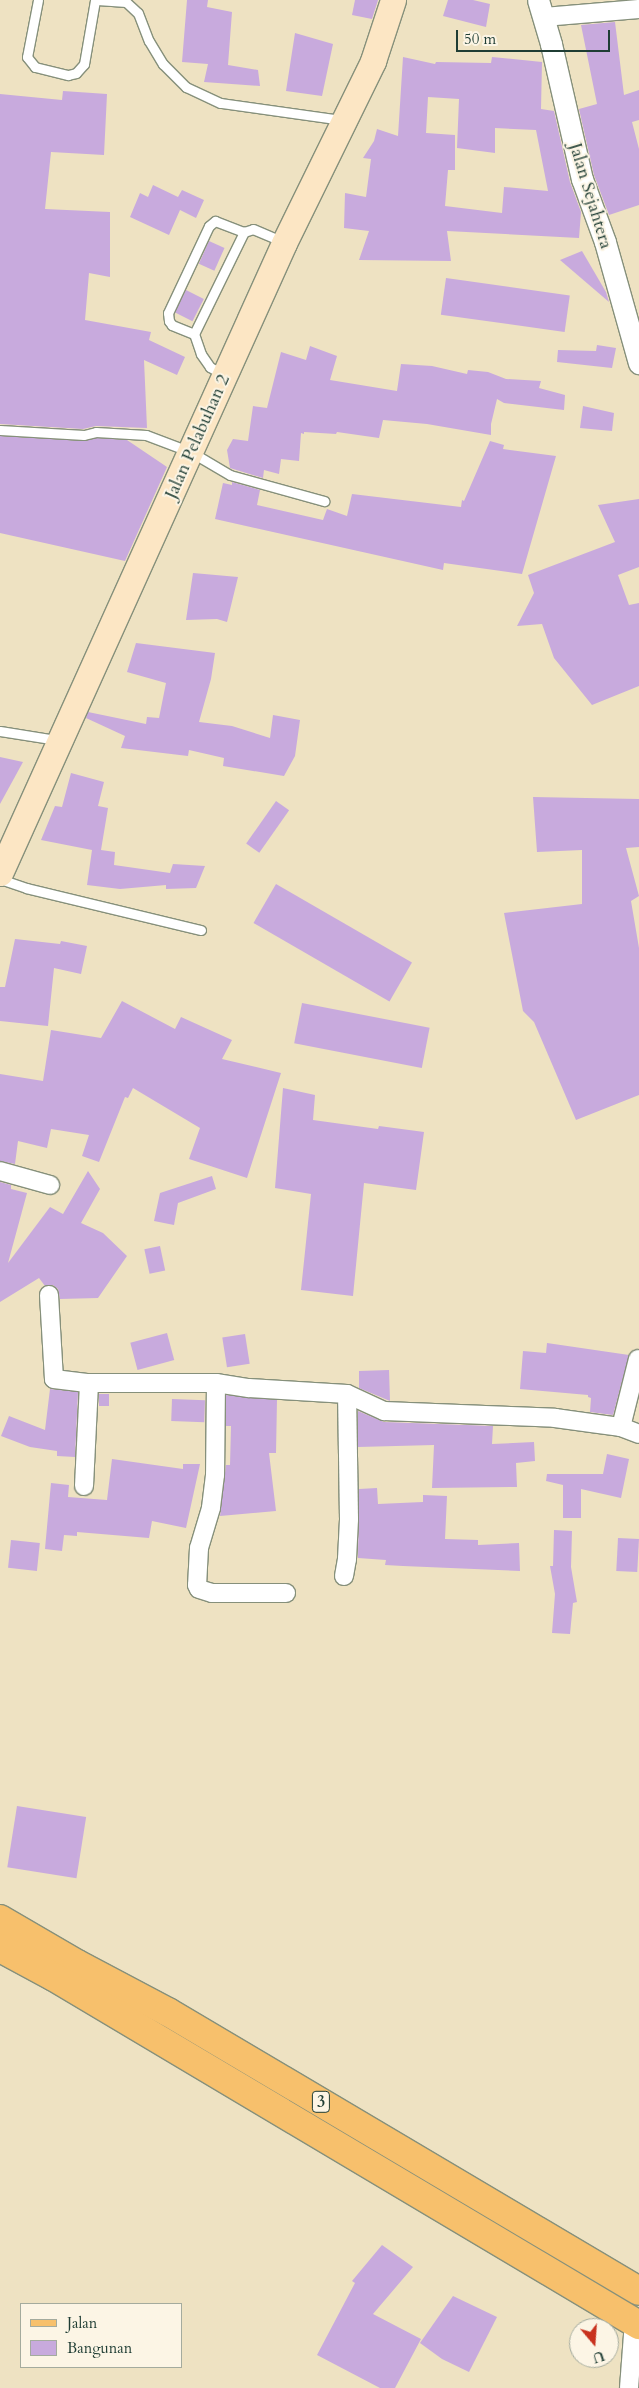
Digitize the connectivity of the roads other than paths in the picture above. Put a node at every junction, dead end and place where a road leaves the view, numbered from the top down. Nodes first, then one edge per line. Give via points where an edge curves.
1 (38, 0) edge
2 (96, 0) edge
3 (393, 0) edge
4 (541, 9) edge
5 (639, 9) edge
6 (343, 120) junction
7 (244, 232) junction
8 (284, 243) junction
9 (194, 334) junction
10 (639, 363) edge
11 (226, 375) junction
12 (0, 430) edge
13 (191, 452) junction
14 (324, 501) dead end
15 (0, 731) edge
16 (60, 741) junction
17 (5, 848) edge
18 (0, 872) edge
19 (0, 879) edge
20 (201, 930) dead end
21 (0, 1171) edge
22 (50, 1185) dead end
23 (49, 1295) dead end
24 (638, 1359) dead end
25 (89, 1383) junction
26 (216, 1383) junction
27 (347, 1394) junction
28 (621, 1427) junction
29 (639, 1434) edge
30 (84, 1486) dead end
31 (344, 1576) dead end
32 (286, 1593) dead end
33 (0, 1919) edge
34 (0, 1948) edge
35 (168, 2012) junction
36 (157, 2038) junction
37 (639, 2289) edge
38 (637, 2324) edge
39 (628, 2388) edge

1 - 2 lane via 27,57 35,68 68,75 76,73 84,64
2 - 6 lane via 126,2 138,13 163,64 186,87 221,104
3 - 6 main road, Jalan Pelabuhan 2 via 373,61
4 - 5 street
4 - 10 street, Jalan Sejahtera via 582,179 605,242
6 - 8 main road, Jalan Pelabuhan 2
7 - 8 lane via 253,229
7 - 9 lane
7 - 9 lane via 214,221 209,226 168,313 172,325
8 - 11 main road, Jalan Pelabuhan 2
9 - 11 lane via 210,367
11 - 13 main road, Jalan Pelabuhan 2
12 - 13 lane via 146,435
13 - 14 lane via 230,475
13 - 16 main road, Jalan Pelabuhan 2
15 - 16 lane
16 - 17 main road, Jalan Pelabuhan 2
17 - 18 main road, Jalan Pelabuhan 2
19 - 20 lane
21 - 22 street
23 - 25 street via 54,1379
24 - 28 street
25 - 26 street
25 - 30 street
26 - 27 street
26 - 32 street via 215,1475 210,1508 198,1548 197,1585 199,1589 212,1593
27 - 28 street via 384,1410 555,1418
27 - 31 street via 349,1519
28 - 29 street
33 - 35 main road, 3
34 - 36 main road, 3
35 - 36 main road
35 - 37 main road, 3
36 - 38 main road, 3
38 - 39 street

